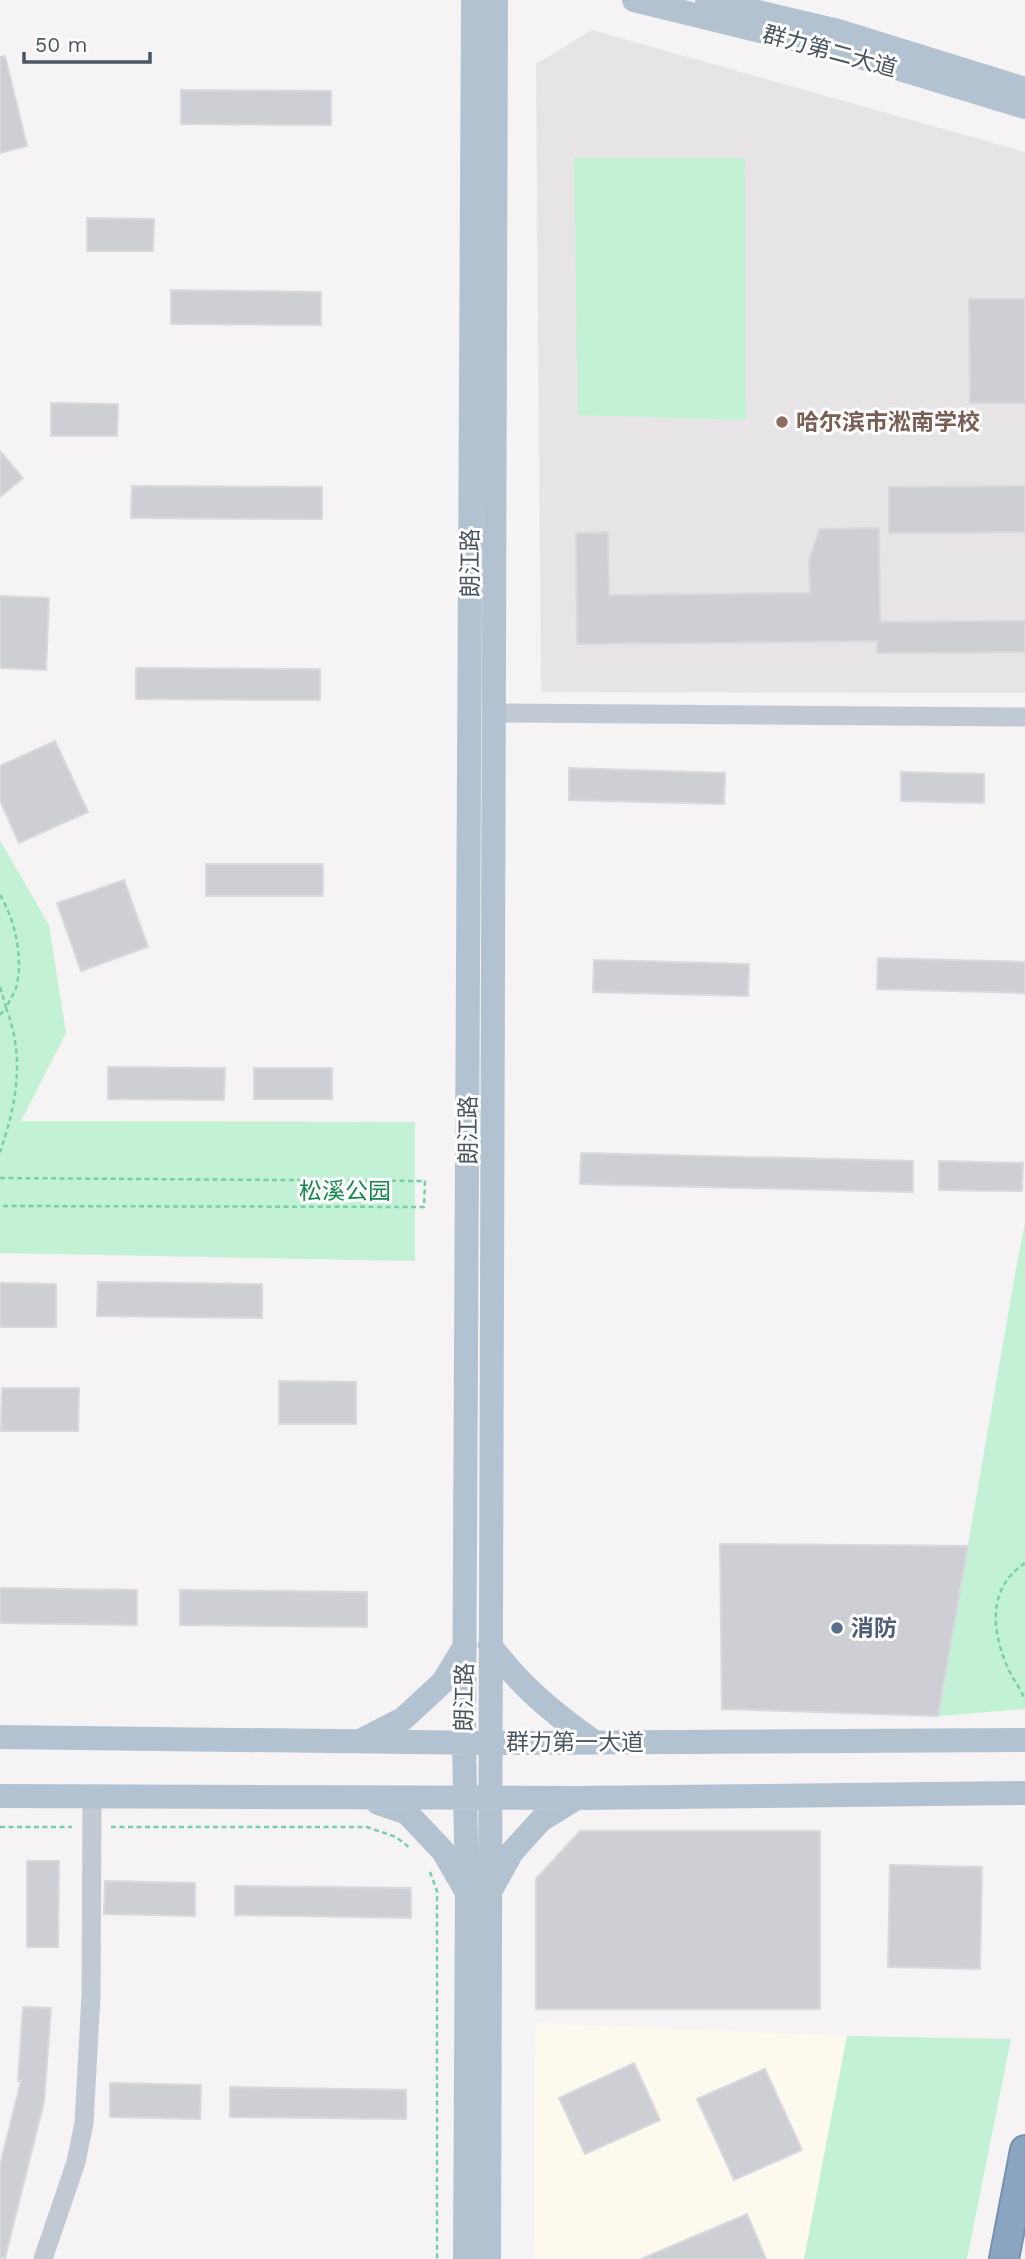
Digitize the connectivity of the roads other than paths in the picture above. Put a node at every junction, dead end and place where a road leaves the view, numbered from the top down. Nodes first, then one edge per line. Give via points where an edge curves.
1 (472, 0) edge
2 (496, 0) edge
3 (634, 0) edge
4 (707, 0) edge
5 (1025, 89) edge
6 (1025, 107) edge
7 (494, 713) junction
8 (1025, 717) edge
9 (490, 1645) junction
10 (465, 1646) junction
11 (0, 1737) edge
12 (1025, 1740) edge
13 (593, 1741) junction
14 (358, 1742) junction
15 (464, 1742) junction
16 (490, 1743) junction
17 (1025, 1793) edge
18 (0, 1796) edge
19 (92, 1797) junction
20 (364, 1798) junction
21 (465, 1798) junction
22 (489, 1798) junction
23 (576, 1798) junction
24 (478, 1892) junction
25 (1025, 2150) edge
26 (43, 2259) edge
27 (465, 2259) edge
28 (489, 2259) edge
29 (1004, 2259) edge

1 - 10 main road, 朗江路
2 - 7 main road, 朗江路
3 - 6 main road, 群力第二大道 via 834,50
4 - 5 main road, 群力第二大道 via 838,31
7 - 8 street
7 - 9 main road, 朗江路
9 - 13 main road via 511,1674
9 - 16 main road, 朗江路
10 - 14 main road via 443,1682 403,1718
10 - 15 main road, 朗江路
11 - 14 main road, 群力第一大道
12 - 13 main road, 群力第一大道
13 - 16 main road, 群力第一大道
14 - 15 main road, 群力第一大道
15 - 16 main road, 群力第一大道
15 - 21 main road, 朗江路
16 - 22 main road, 朗江路
17 - 23 main road
18 - 19 main road
19 - 20 main road
19 - 26 street via 84,2123 76,2162
20 - 21 main road
20 - 24 main road via 407,1813
21 - 22 main road
21 - 24 main road, 朗江路
22 - 23 main road
22 - 24 main road, 朗江路
23 - 24 main road via 541,1820
24 - 27 main road, 朗江路
24 - 28 main road, 朗江路
25 - 29 highway

